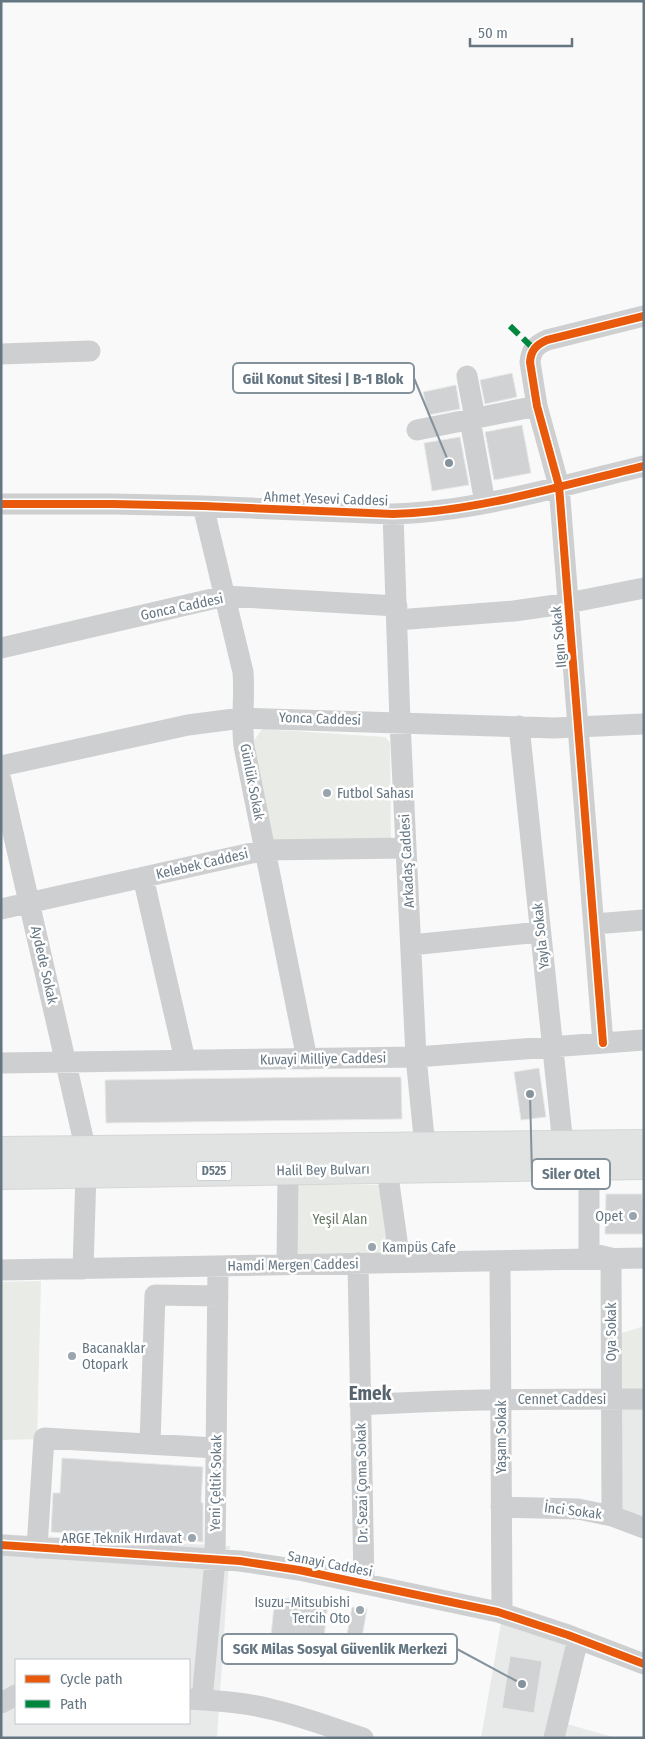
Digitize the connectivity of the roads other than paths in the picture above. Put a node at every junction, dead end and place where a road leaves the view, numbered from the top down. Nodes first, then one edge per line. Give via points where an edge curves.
1 (644, 316) edge
2 (90, 351) dead end
3 (1, 354) edge
4 (467, 376) dead end
5 (537, 406) junction
6 (473, 419) junction
7 (417, 430) dead end
8 (644, 466) edge
9 (559, 486) junction
10 (485, 503) junction
11 (1, 504) edge
12 (203, 506) junction
13 (393, 514) junction
14 (644, 588) edge
15 (225, 596) junction
16 (568, 602) junction
17 (397, 613) junction
18 (1, 648) edge
19 (242, 718) junction
20 (400, 722) junction
21 (644, 724) edge
22 (519, 726) junction
23 (578, 727) junction
24 (1, 766) edge
25 (1, 780) edge
26 (406, 848) junction
27 (265, 850) junction
28 (143, 877) junction
29 (29, 902) junction
30 (1, 909) edge
31 (644, 920) edge
32 (594, 924) junction
33 (540, 932) junction
34 (410, 945) junction
35 (644, 1040) edge
36 (603, 1043) junction
37 (552, 1048) junction
38 (416, 1057) junction
39 (307, 1059) junction
40 (185, 1060) junction
41 (66, 1062) junction
42 (1, 1063) edge
43 (644, 1144) edge
44 (563, 1145) junction
45 (425, 1147) junction
46 (1, 1151) edge
47 (86, 1162) junction
48 (644, 1165) edge
49 (589, 1166) junction
50 (387, 1169) junction
51 (288, 1170) junction
52 (1, 1175) edge
53 (611, 1258) junction
54 (644, 1258) edge
55 (500, 1260) junction
56 (400, 1262) junction
57 (358, 1263) junction
58 (287, 1265) junction
59 (218, 1266) junction
60 (83, 1269) junction
61 (1, 1270) edge
62 (218, 1296) junction
63 (500, 1399) junction
64 (612, 1399) junction
65 (644, 1399) edge
66 (360, 1405) junction
67 (150, 1444) junction
68 (216, 1448) junction
69 (501, 1507) junction
70 (612, 1516) junction
71 (644, 1528) edge
72 (1, 1545) edge
73 (37, 1548) junction
74 (215, 1560) junction
75 (364, 1583) junction
76 (502, 1613) junction
77 (578, 1639) junction
78 (644, 1664) edge
79 (15, 1696) edge
80 (196, 1699) edge
81 (1, 1704) edge
82 (363, 1738) edge
83 (554, 1738) edge

1 - 5 street, Ilgın Sokak via 539,344 530,355
2 - 3 street
4 - 6 street
5 - 6 street
5 - 9 street, Ilgın Sokak
6 - 7 street
6 - 10 street
8 - 9 street, Ahmet Yesevi Caddesi
9 - 10 street, Ahmet Yesevi Caddesi
9 - 16 street, Ilgın Sokak
10 - 13 street, Ahmet Yesevi Caddesi via 423,513
11 - 12 street, Ahmet Yesevi Caddesi
12 - 13 street, Ahmet Yesevi Caddesi
12 - 15 street, Günlük Sokak
13 - 17 street, Arkadaş Caddesi
14 - 16 street, Gonca Caddesi
15 - 17 street, Gonca Caddesi
15 - 18 street, Gonca Caddesi
15 - 19 street, Günlük Sokak via 244,672
16 - 17 street, Gonca Caddesi via 514,611
16 - 23 street, Ilgın Sokak
17 - 20 street, Arkadaş Caddesi
19 - 20 street, Yonca Caddesi
19 - 24 street, Yonca Caddesi via 188,725
19 - 27 street, Günlük Sokak via 244,746
20 - 22 street, Yonca Caddesi
20 - 26 street, Arkadaş Caddesi
21 - 23 street, Yonca Caddesi
22 - 23 street, Yonca Caddesi
22 - 33 street, Yayla Sokak
23 - 32 street, Ilgın Sokak
25 - 29 street, Aydede Sokak
26 - 27 street, Kelebek Caddesi
26 - 34 street, Arkadaş Caddesi
27 - 28 street, Kelebek Caddesi
27 - 39 street, Günlük Sokak
28 - 29 street, Kelebek Caddesi
28 - 40 street
29 - 30 street, Kelebek Caddesi
29 - 41 street, Aydede Sokak
31 - 32 street
32 - 36 street, Ilgın Sokak
33 - 34 street
33 - 37 street, Yayla Sokak
34 - 38 street, Arkadaş Caddesi
35 - 36 street, Kuvayi Milliye Caddesi
36 - 37 street, Kuvayi Milliye Caddesi
37 - 38 street, Kuvayi Milliye Caddesi
37 - 44 street, Yayla Sokak
38 - 39 street, Kuvayi Milliye Caddesi
38 - 45 street, Arkadaş Caddesi
39 - 40 street, Kuvayi Milliye Caddesi
40 - 41 street, Kuvayi Milliye Caddesi
41 - 42 street, Kuvayi Milliye Caddesi
41 - 47 street, Aydede Sokak
43 - 44 highway, Halil Bey Bulvarı / D525
44 - 45 highway, Halil Bey Bulvarı / D525
45 - 47 highway, Halil Bey Bulvarı / D525
46 - 47 highway, Halil Bey Bulvarı / D525
47 - 51 highway, Halil Bey Bulvarı / D525
47 - 52 highway, Halil Bey Bulvarı / D525
47 - 60 street, Aydede Sokak
48 - 49 highway, Halil Bey Bulvarı / D525
49 - 50 highway, Halil Bey Bulvarı / D525
49 - 53 street via 589,1253
50 - 51 highway, Halil Bey Bulvarı / D525
50 - 56 street
51 - 58 street
53 - 54 street, Hamdi Mergen Caddesi
53 - 55 street, Hamdi Mergen Caddesi
53 - 64 street, Oya Sokak
55 - 56 street, Hamdi Mergen Caddesi
55 - 63 street, Yaşam Sokak
56 - 57 street, Hamdi Mergen Caddesi
57 - 58 street, Hamdi Mergen Caddesi
57 - 66 street, Dr. Sezai Çoma Sokak
58 - 59 street, Hamdi Mergen Caddesi
59 - 60 street, Hamdi Mergen Caddesi
59 - 62 street, Yeni Çeltik Sokak
60 - 61 street, Hamdi Mergen Caddesi
62 - 67 street via 156,1295
62 - 68 street, Yeni Çeltik Sokak
63 - 64 street, Cennet Caddesi
63 - 66 street, Cennet Caddesi
63 - 69 street, Yaşam Sokak
64 - 65 street, Cennet Caddesi
64 - 70 street, Oya Sokak
66 - 75 street, Dr. Sezai Çoma Sokak
67 - 68 street
67 - 73 street via 44,1438
68 - 74 street, Yeni Çeltik Sokak
69 - 70 street, İnci Sokak via 565,1507
69 - 76 street, Yaşam Sokak
70 - 71 street, İnci Sokak
72 - 73 street, Sanayi Caddesi
73 - 74 street, Sanayi Caddesi
74 - 75 street, Sanayi Caddesi via 264,1564
74 - 80 street, Yeni Çeltik Sokak
75 - 76 street, Sanayi Caddesi
76 - 77 street, Sanayi Caddesi
77 - 78 street, Sanayi Caddesi
77 - 83 street
79 - 81 street
80 - 82 street via 270,1709

